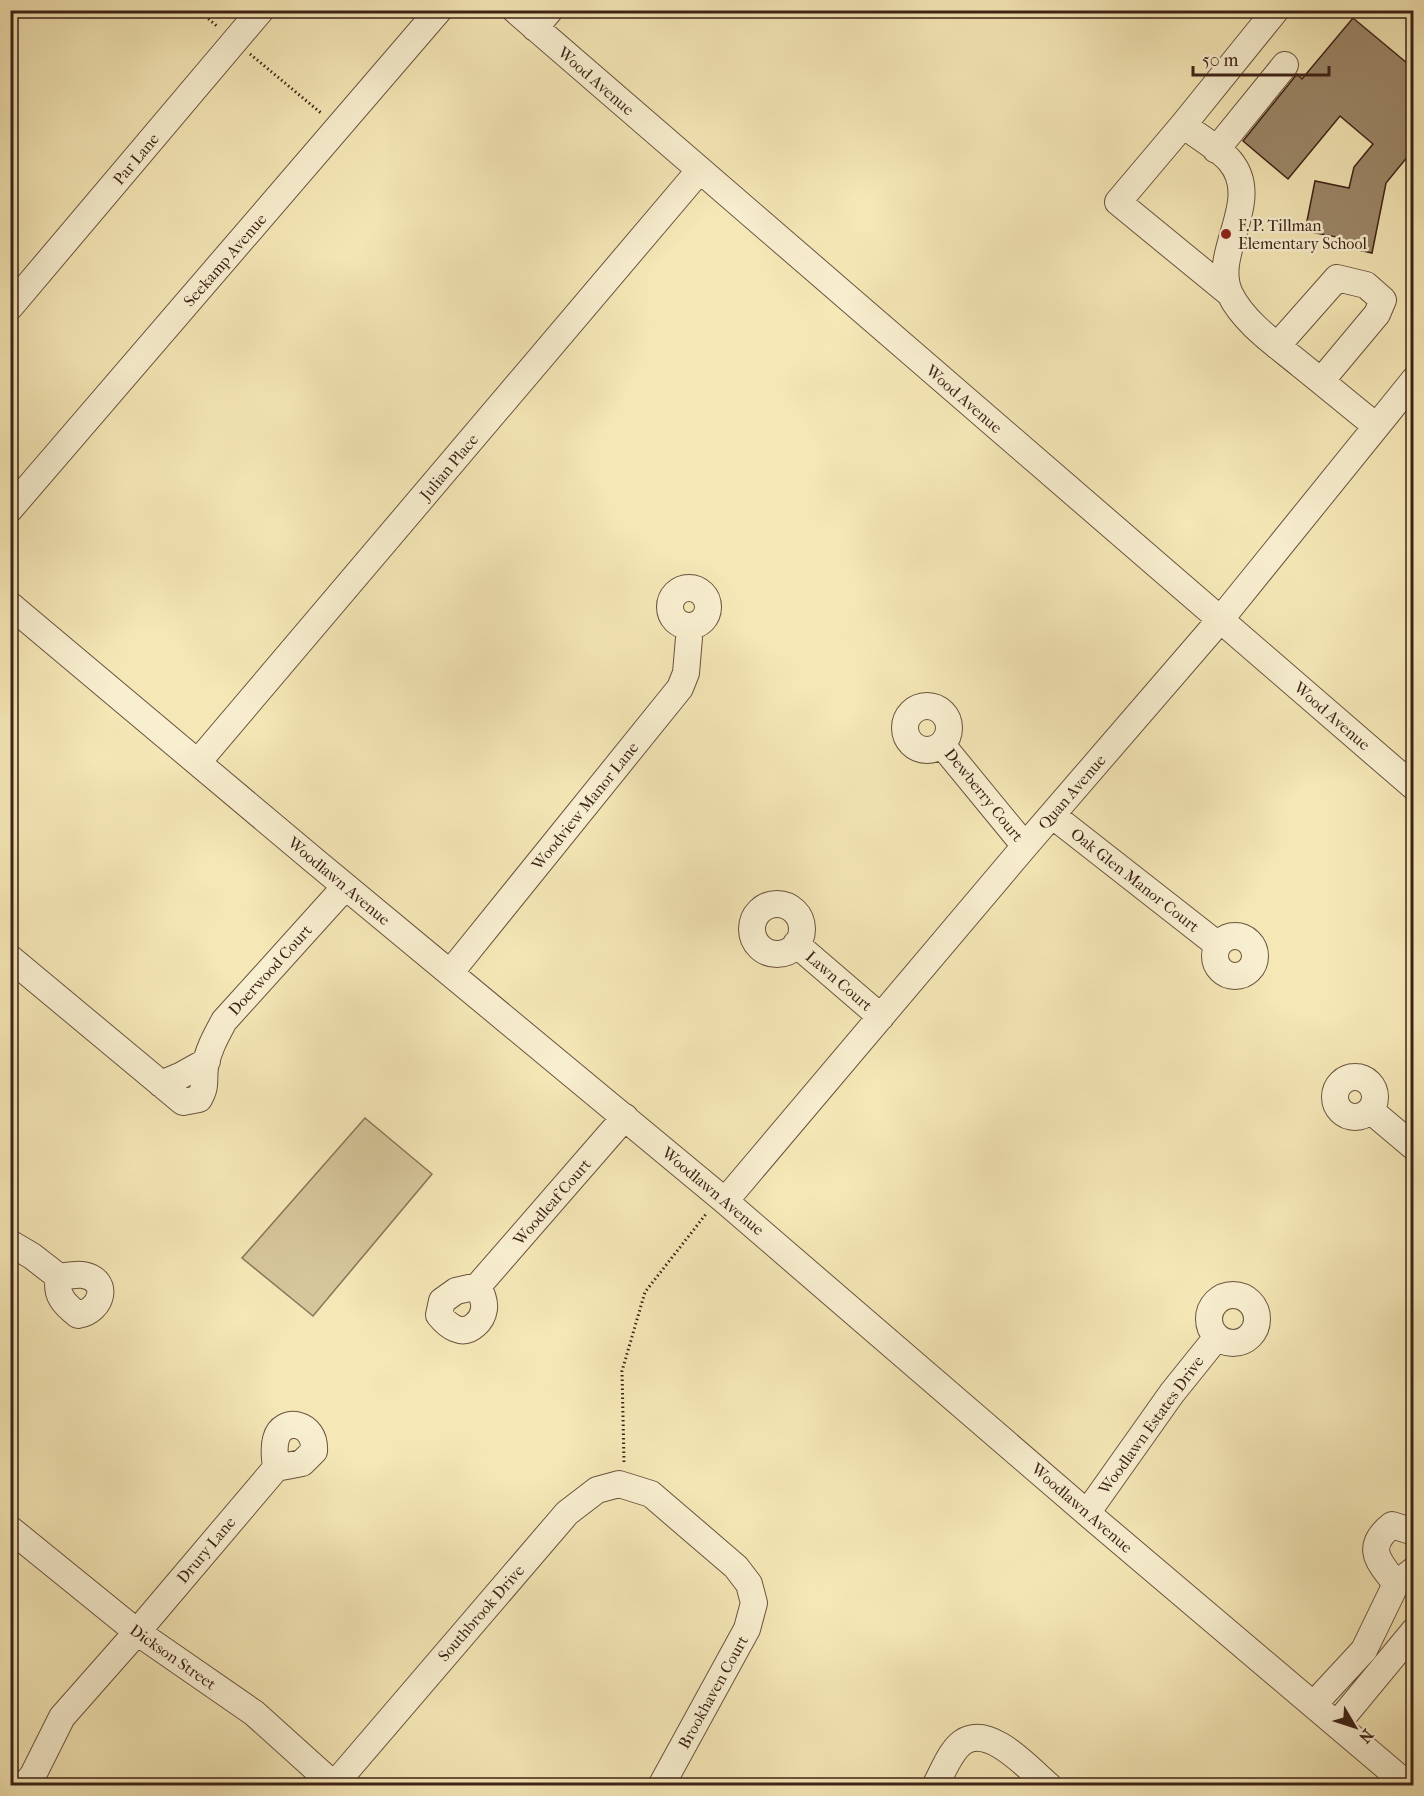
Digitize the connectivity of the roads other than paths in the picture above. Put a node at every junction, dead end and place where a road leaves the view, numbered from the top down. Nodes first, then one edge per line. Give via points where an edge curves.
1 (261, 10) edge
2 (439, 10) edge
3 (515, 10) edge
4 (1276, 10) edge
5 (542, 19) edge
6 (1286, 65) dead end
7 (1183, 124) junction
8 (1216, 150) junction
9 (699, 171) junction
10 (1229, 293) junction
11 (10, 308) edge
12 (1277, 345) junction
13 (1413, 380) edge
14 (1321, 381) junction
15 (1376, 426) junction
16 (10, 509) edge
17 (10, 605) edge
18 (1220, 620) junction
19 (690, 626) dead end
20 (942, 745) dead end
21 (198, 762) junction
22 (1413, 787) edge
23 (1052, 815) junction
24 (1025, 846) junction
25 (345, 887) junction
26 (796, 944) dead end
27 (1218, 945) dead end
28 (10, 958) edge
29 (450, 973) junction
30 (881, 1017) junction
31 (1370, 1110) dead end
32 (625, 1117) junction
33 (1413, 1147) edge
34 (722, 1198) junction
35 (10, 1243) edge
36 (59, 1277) dead end
37 (478, 1286) dead end
38 (1217, 1337) dead end
39 (276, 1468) dead end
40 (624, 1485) joint
41 (1087, 1513) junction
42 (10, 1529) edge
43 (1413, 1532) edge
44 (1405, 1577) edge
45 (1413, 1631) edge
46 (137, 1632) junction
47 (1314, 1704) junction
48 (1337, 1724) junction
49 (24, 1785) edge
50 (334, 1785) edge
51 (661, 1785) edge
52 (935, 1785) edge
53 (1049, 1785) edge
54 (1409, 1785) edge

1 - 11 street, Par Lane
2 - 16 street, Seekamp Avenue
3 - 5 street, Wood Avenue
4 - 7 street
5 - 9 street, Wood Avenue
6 - 8 street
7 - 8 street
7 - 10 street via 1118,202
8 - 10 street via 1230,161 1241,180 1242,199 1225,273
9 - 18 street, Wood Avenue
9 - 21 street, Julian Place
10 - 12 street via 1247,317
12 - 14 street
12 - 14 street via 1337,278 1366,285 1383,300 1377,314
13 - 15 street, Quan Avenue
14 - 15 street
15 - 18 street, Quan Avenue
17 - 21 street, Woodlawn Avenue
18 - 22 street, Wood Avenue
18 - 23 street, Quan Avenue
19 - 29 street, Woodview Manor Lane via 686,673 680,687
20 - 24 street, Dewberry Court
21 - 25 street, Woodlawn Avenue
23 - 24 street, Quan Avenue
23 - 27 street, Oak Glen Manor Court
24 - 30 street, Quan Avenue
25 - 28 street, Doerwood Court via 224,1021 211,1047 206,1088 199,1100 183,1102
25 - 29 street, Woodlawn Avenue
26 - 30 street, Lawn Court
29 - 32 street, Woodlawn Avenue
30 - 34 street, Quan Avenue
31 - 33 street
32 - 34 street, Woodlawn Avenue
32 - 37 street, Woodleaf Court
34 - 41 street, Woodlawn Avenue
35 - 36 street
38 - 41 street, Woodlawn Estates Drive
39 - 46 street, Drury Lane
40 - 50 street, Southbrook Drive via 597,1490 567,1513
40 - 51 street, Brookhaven Court via 651,1494 736,1566 749,1584 754,1603 747,1629
41 - 47 street, Woodlawn Avenue
42 - 46 street, Dickson Street
43 - 44 street via 1392,1525 1376,1541 1382,1566
44 - 47 street via 1364,1650
45 - 48 street
46 - 49 street, Drury Lane via 62,1717
46 - 50 street, Dickson Street via 254,1713
47 - 48 street, Woodlawn Avenue
48 - 54 street, Woodlawn Avenue
52 - 53 street via 954,1752 964,1742 983,1737 1001,1745

